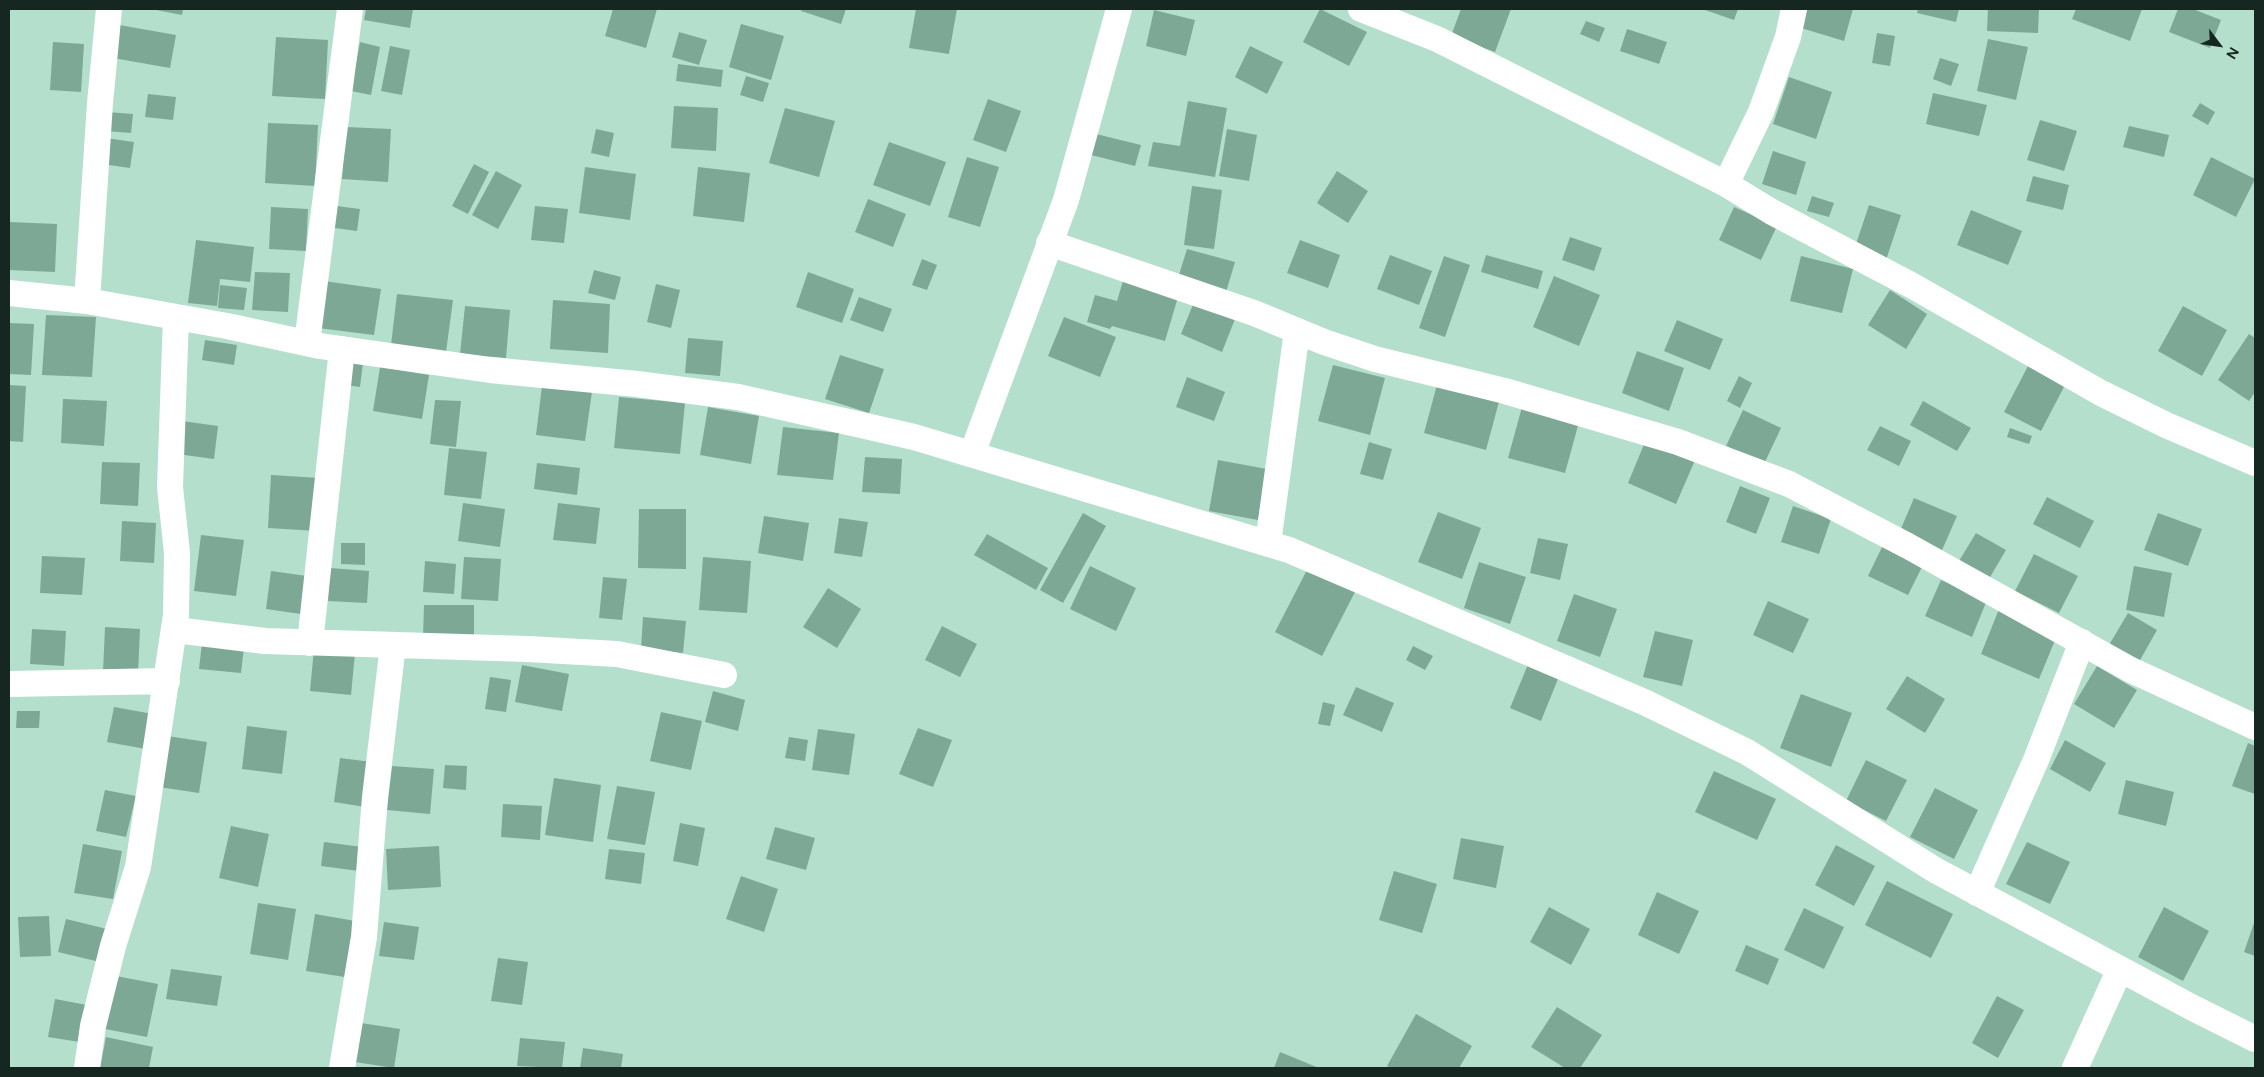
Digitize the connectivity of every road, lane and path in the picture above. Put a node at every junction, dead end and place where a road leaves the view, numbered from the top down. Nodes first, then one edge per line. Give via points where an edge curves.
1 (109, 9) edge
2 (350, 9) edge
3 (1119, 9) edge
4 (1361, 9) edge
5 (1794, 9) edge
6 (1726, 184) junction
7 (1049, 243) junction
8 (9, 293) edge
9 (87, 301) junction
10 (176, 317) junction
11 (1297, 331) junction
12 (307, 343) junction
13 (342, 349) junction
14 (972, 454) junction
15 (2255, 463) edge
16 (1268, 543) junction
17 (175, 630) junction
18 (2082, 642) junction
19 (310, 643) junction
20 (393, 645) junction
21 (724, 675) dead end
22 (167, 682) junction
23 (9, 684) edge
24 (2255, 727) edge
25 (1977, 893) junction
26 (2120, 969) junction
27 (2255, 1039) edge
28 (87, 1068) edge
29 (342, 1068) edge
30 (2075, 1068) edge

1 - 9 street
2 - 12 street
3 - 7 street via 1066,200
4 - 6 street via 1437,39
5 - 6 street via 1788,37 1760,112
6 - 15 street via 2101,393
7 - 11 street via 1254,313
7 - 14 street
8 - 9 street
9 - 10 street
10 - 12 street
10 - 17 street via 170,487 177,553
11 - 16 street
11 - 18 street via 1375,359 1505,391 1678,442 1789,484
12 - 13 street
13 - 14 street via 490,370 738,397 914,437
13 - 19 street
14 - 16 street
16 - 25 street via 1644,702 1738,748
17 - 19 street
17 - 22 street
18 - 24 street via 2131,670
18 - 25 street via 2036,760
19 - 20 street
20 - 21 street via 617,654
20 - 29 street via 375,797 364,937
22 - 23 street
22 - 28 street via 138,867 113,946 93,1026
25 - 26 street
26 - 27 street
26 - 30 street

